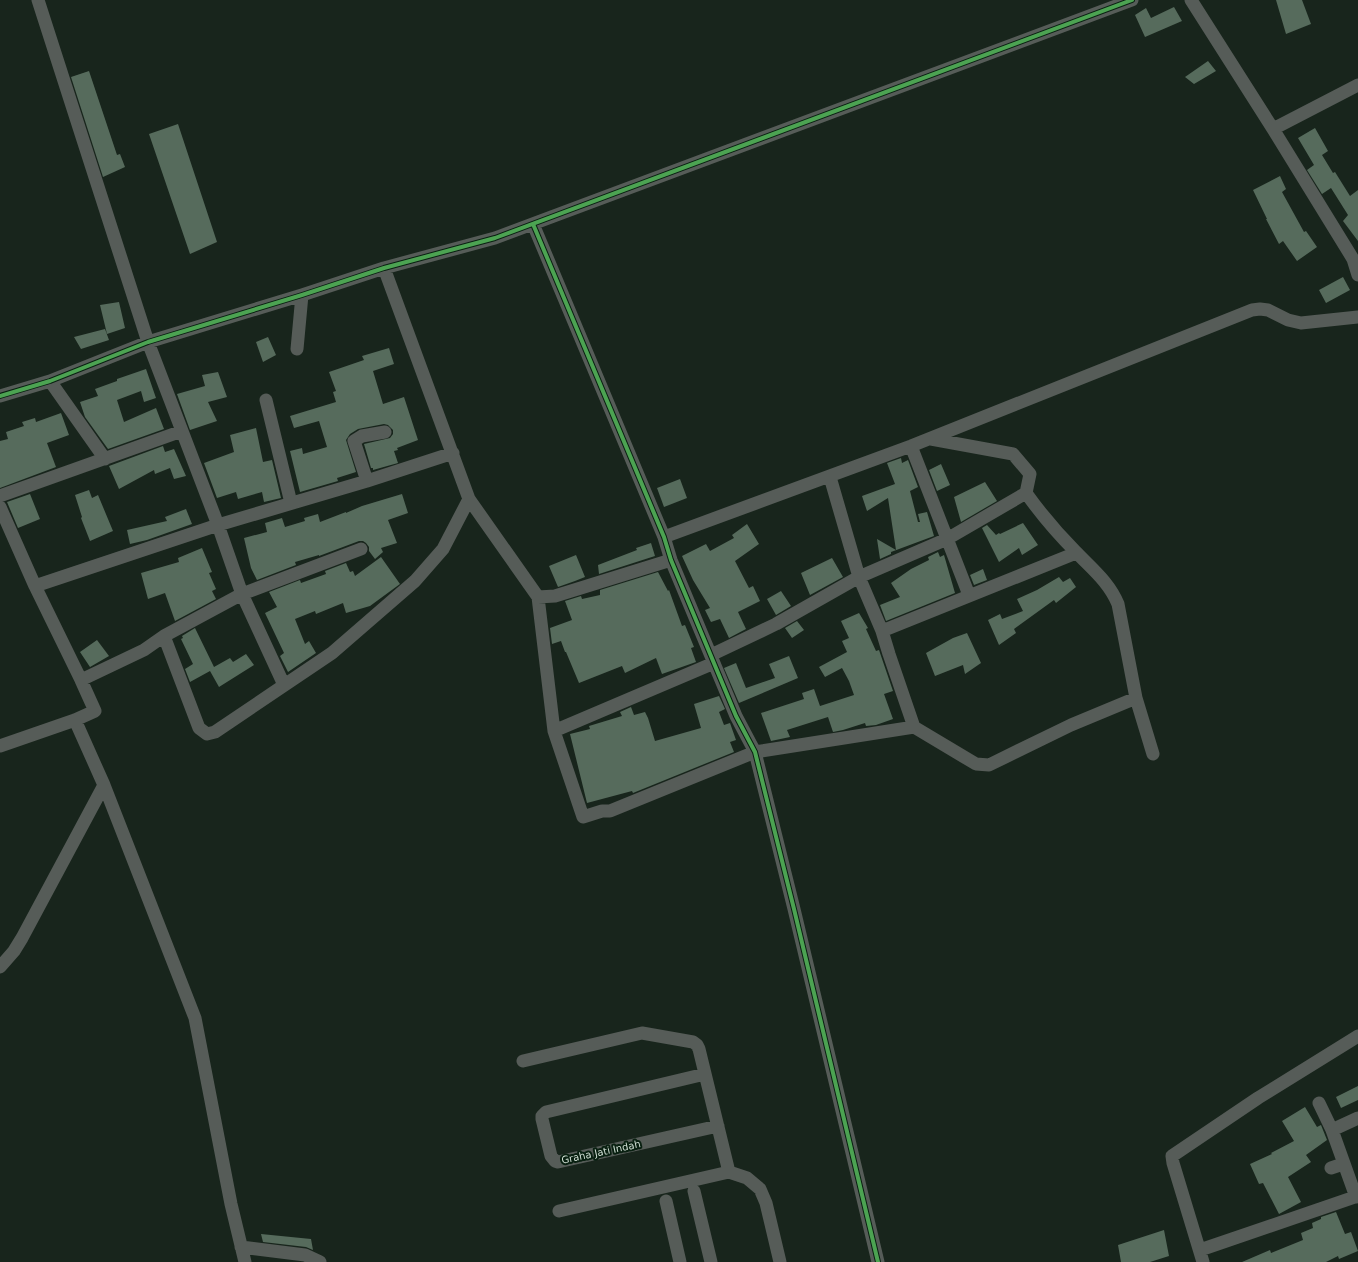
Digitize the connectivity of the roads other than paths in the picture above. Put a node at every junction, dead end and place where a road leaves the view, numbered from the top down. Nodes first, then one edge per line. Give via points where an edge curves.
1 (38, 0) edge
2 (1132, 0) edge
3 (1191, 0) edge
4 (1358, 85) edge
5 (1273, 129) junction
6 (532, 224) junction
7 (1355, 257) edge
8 (384, 268) junction
9 (1358, 275) edge
10 (302, 296) junction
11 (1358, 317) edge
12 (148, 342) junction
13 (297, 349) dead end
14 (50, 381) junction
15 (0, 396) edge
16 (266, 400) dead end
17 (182, 431) junction
18 (385, 432) dead end
19 (931, 439) junction
20 (911, 446) junction
21 (453, 453) junction
22 (105, 459) junction
23 (830, 477) junction
24 (367, 481) junction
25 (1026, 493) junction
26 (0, 496) edge
27 (469, 499) junction
28 (291, 503) junction
29 (0, 508) edge
30 (218, 525) junction
31 (664, 537) junction
32 (947, 540) junction
33 (361, 549) dead end
34 (1076, 553) junction
35 (671, 560) junction
36 (859, 577) junction
37 (36, 586) junction
38 (242, 594) junction
39 (969, 595) junction
40 (538, 597) junction
41 (882, 631) junction
42 (164, 636) junction
43 (713, 659) junction
44 (81, 680) junction
45 (284, 685) junction
46 (1136, 698) junction
47 (75, 720) junction
48 (914, 727) junction
49 (554, 731) junction
50 (0, 746) edge
51 (755, 752) junction
52 (1152, 754) dead end
53 (104, 785) junction
54 (0, 967) edge
55 (1358, 1036) edge
56 (523, 1060) dead end
57 (705, 1074) junction
58 (1319, 1103) dead end
59 (1358, 1118) edge
60 (718, 1126) junction
61 (1332, 1130) junction
62 (729, 1172) junction
63 (694, 1191) dead end
64 (1357, 1196) edge
65 (666, 1201) dead end
66 (559, 1211) dead end
67 (241, 1247) junction
68 (1202, 1256) edge
69 (245, 1262) edge
70 (320, 1262) edge
71 (680, 1262) edge
72 (711, 1262) edge
73 (780, 1262) edge
74 (878, 1262) edge

1 - 12 street
2 - 6 street
3 - 5 street
4 - 5 street
5 - 7 street
6 - 8 street via 494,238
6 - 31 street
7 - 9 street
8 - 10 street
8 - 21 street
10 - 12 street
10 - 13 street
11 - 19 street via 1301,323 1268,310 1252,310
12 - 14 street
12 - 17 street
14 - 15 street
14 - 22 street
16 - 28 street
17 - 22 street
17 - 30 street
18 - 24 street via 362,436 354,441
19 - 20 street
19 - 25 street via 1013,454 1030,474
20 - 23 street
20 - 32 street
21 - 24 street
21 - 27 street
22 - 26 street
23 - 31 street
23 - 36 street
24 - 28 street
25 - 32 street
25 - 34 street
27 - 40 street
27 - 45 street via 443,550 415,581 332,653
28 - 30 street
29 - 37 street
30 - 37 street
30 - 38 street
31 - 35 street
32 - 36 street
32 - 39 street
33 - 38 street
34 - 39 street
34 - 46 street via 1106,582 1114,594
35 - 40 street via 555,596
35 - 43 street
36 - 41 street
36 - 43 street
37 - 44 street
38 - 42 street
38 - 45 street
39 - 41 street
40 - 49 street
41 - 48 street
42 - 44 street via 144,650
42 - 45 street via 199,728 207,734 215,732
43 - 49 street
43 - 51 street via 736,716
44 - 47 street via 95,711
46 - 48 street via 1071,725 989,765 976,764
46 - 52 street
47 - 50 street
47 - 53 street
48 - 51 street
49 - 51 street via 584,817 610,811
51 - 74 street
53 - 54 street via 22,938
53 - 67 street via 195,1018
55 - 68 street via 1258,1098 1172,1156
56 - 57 street via 642,1033 693,1042 699,1049
57 - 60 street
57 - 60 street, Graha Jati Indah via 546,1112 542,1119 551,1156 558,1162
58 - 61 street
59 - 61 street
60 - 62 street
61 - 64 street via 1337,1166
62 - 66 street
62 - 73 street via 747,1178 760,1189 766,1203
63 - 72 street
64 - 68 street
65 - 71 street
67 - 69 street
67 - 70 street via 305,1255

